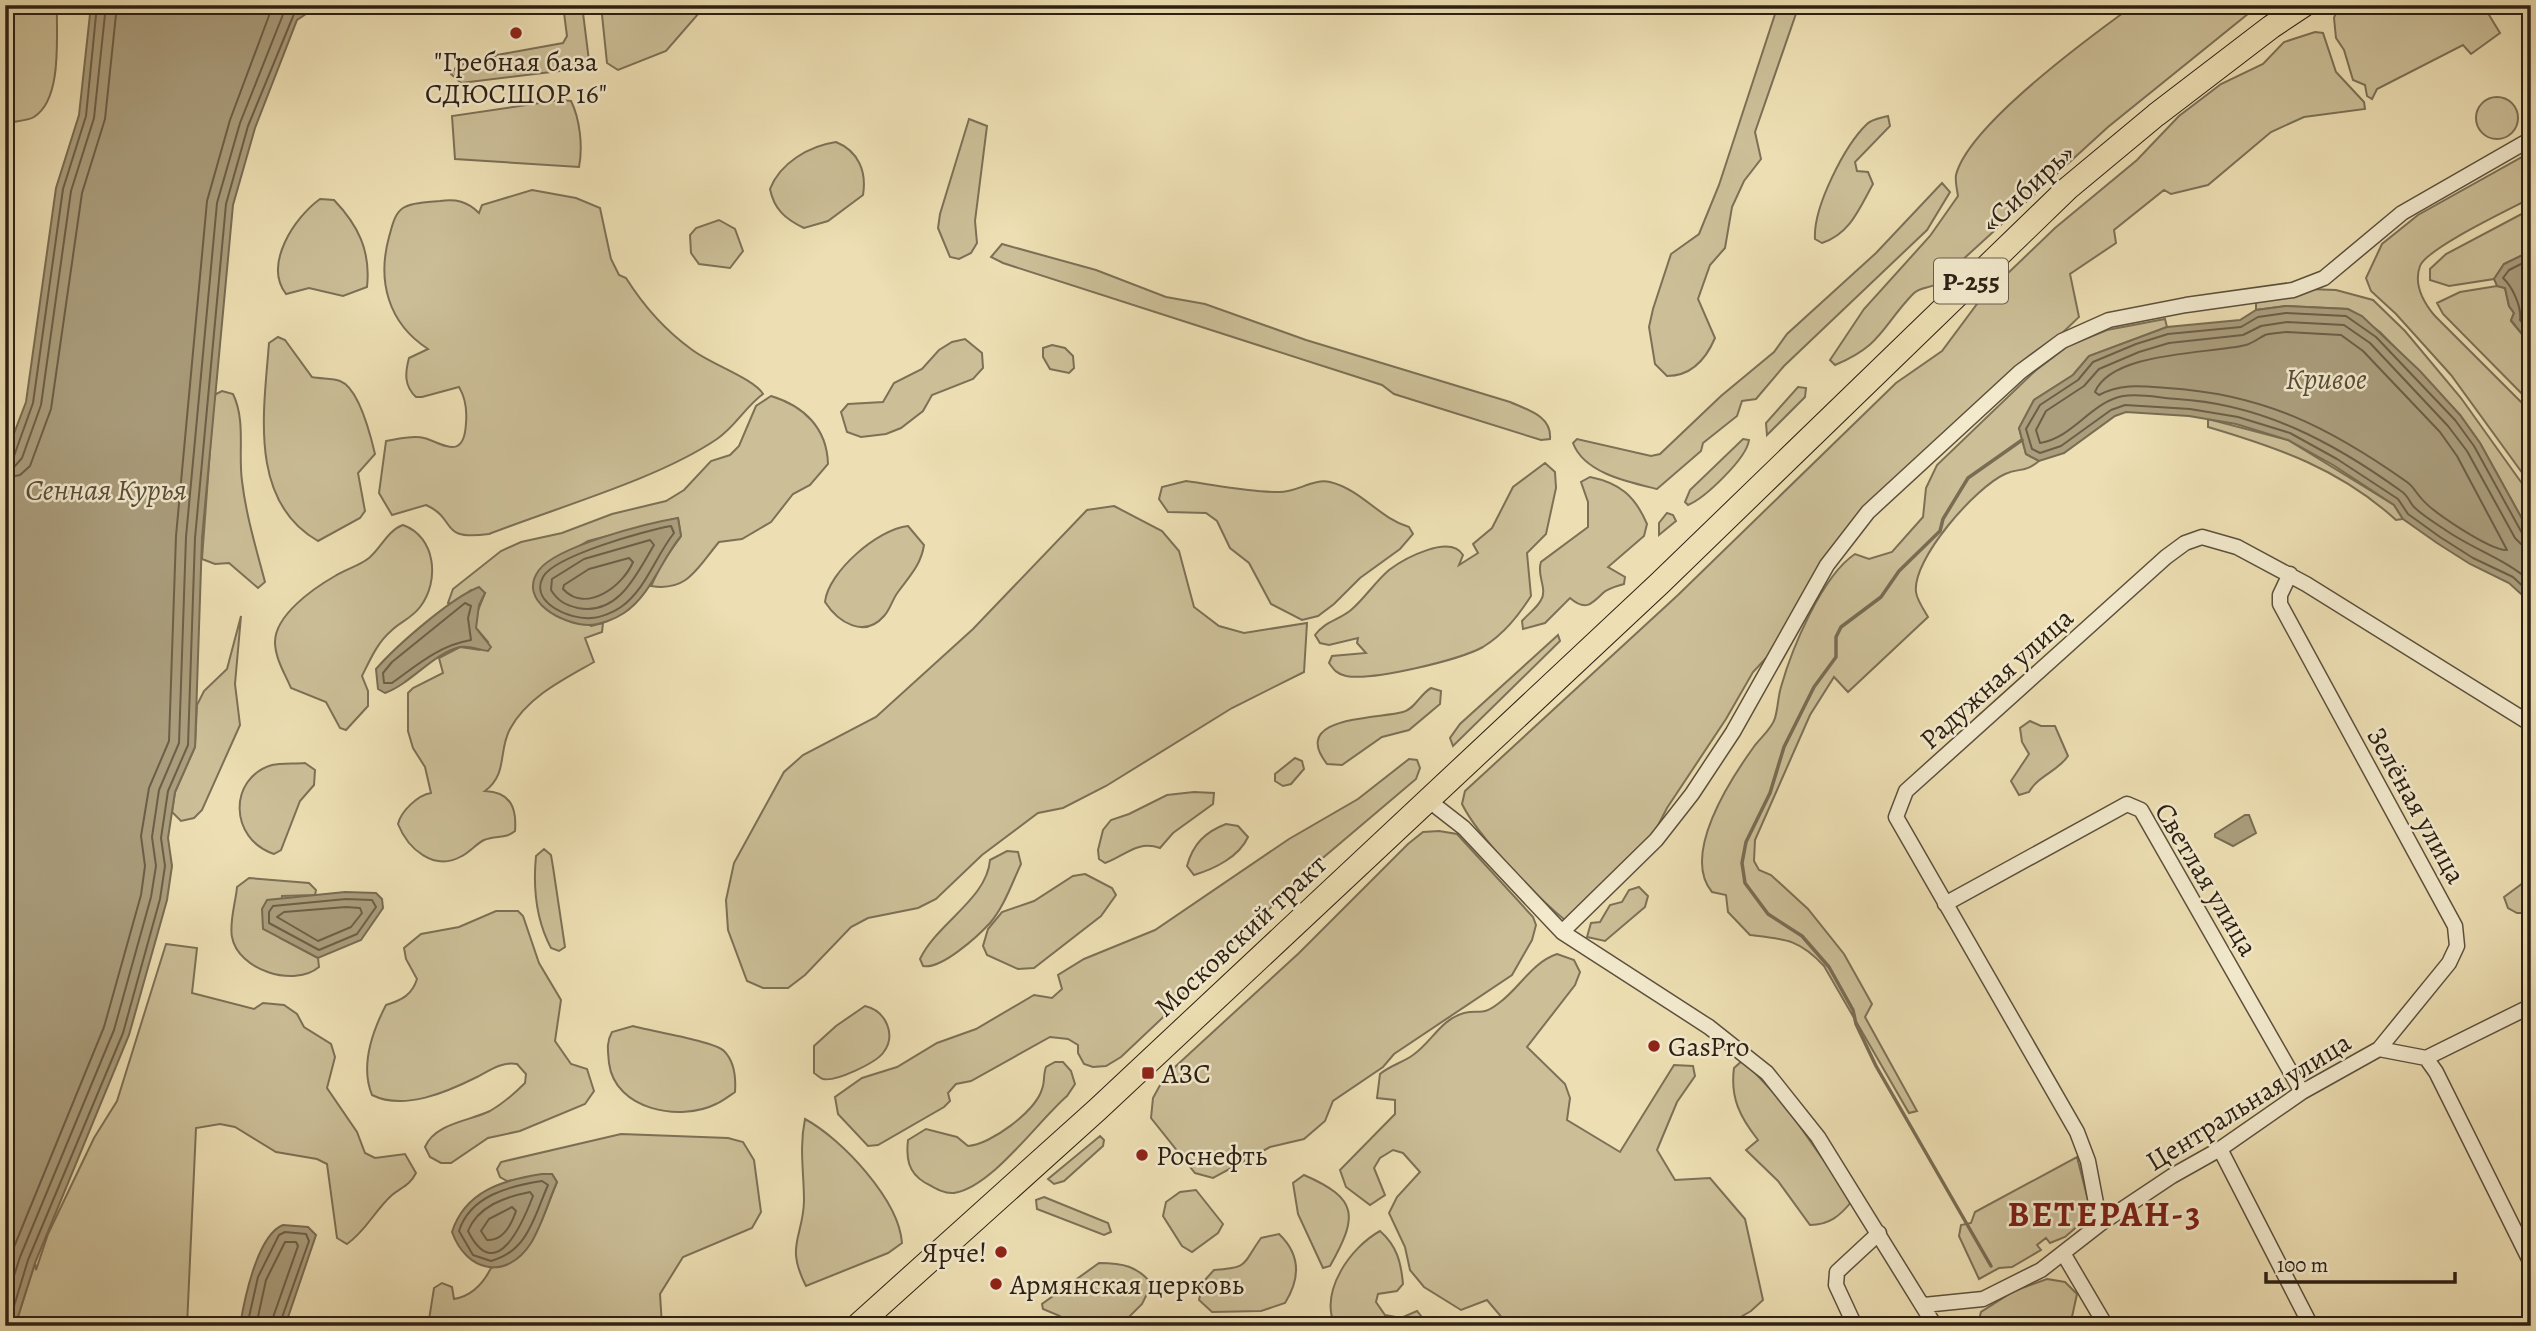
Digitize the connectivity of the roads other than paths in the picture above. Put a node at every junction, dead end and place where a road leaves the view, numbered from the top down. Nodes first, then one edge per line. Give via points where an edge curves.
1 (2304, 5) edge
2 (2531, 139) edge
3 (2290, 574) junction
4 (1660, 583) joint
5 (2531, 724) edge
6 (1428, 800) junction
7 (1945, 904) junction
8 (1562, 932) junction
9 (2531, 1006) edge
10 (2379, 1049) junction
11 (2426, 1058) junction
12 (2302, 1092) junction
13 (2220, 1149) junction
14 (2100, 1224) junction
15 (1879, 1233) junction
16 (2063, 1253) junction
17 (2531, 1263) edge
18 (1924, 1305) junction
19 (857, 1326) edge
20 (1855, 1326) edge
21 (1935, 1326) edge
22 (2106, 1326) edge
23 (2311, 1326) edge

1 - 4 highway, «Сибирь» / Р-255 via 2085,173
2 - 8 street via 2402,213 2324,278 2293,290 2109,320 2062,341 2020,372 1868,512 1827,565 1733,732 1692,794 1656,840
3 - 5 street, Радужная улица
3 - 7 street, Радужная улица via 2215,539 2202,537 2185,543 1906,791 1896,817
3 - 10 street, Зелёная улица via 2280,595 2283,612 2457,936 2449,963
4 - 6 highway, Московский тракт
6 - 8 street via 1464,828
6 - 19 highway, Московский тракт
7 - 12 street, Светлая улица via 2127,804 2134,805 2141,810
7 - 14 street, Радужная улица via 2077,1132 2088,1161
8 - 15 street via 1709,1027 1767,1073 1818,1137
9 - 11 street
10 - 11 street
10 - 12 street, Центральная улица
11 - 17 street
12 - 13 street, Центральная улица
13 - 14 street, Центральная улица
13 - 23 street
14 - 16 street, Центральная улица
15 - 18 street
15 - 20 street via 1840,1266 1835,1278
16 - 18 street, Центральная улица via 2041,1270 1983,1299
16 - 22 street
18 - 21 street

